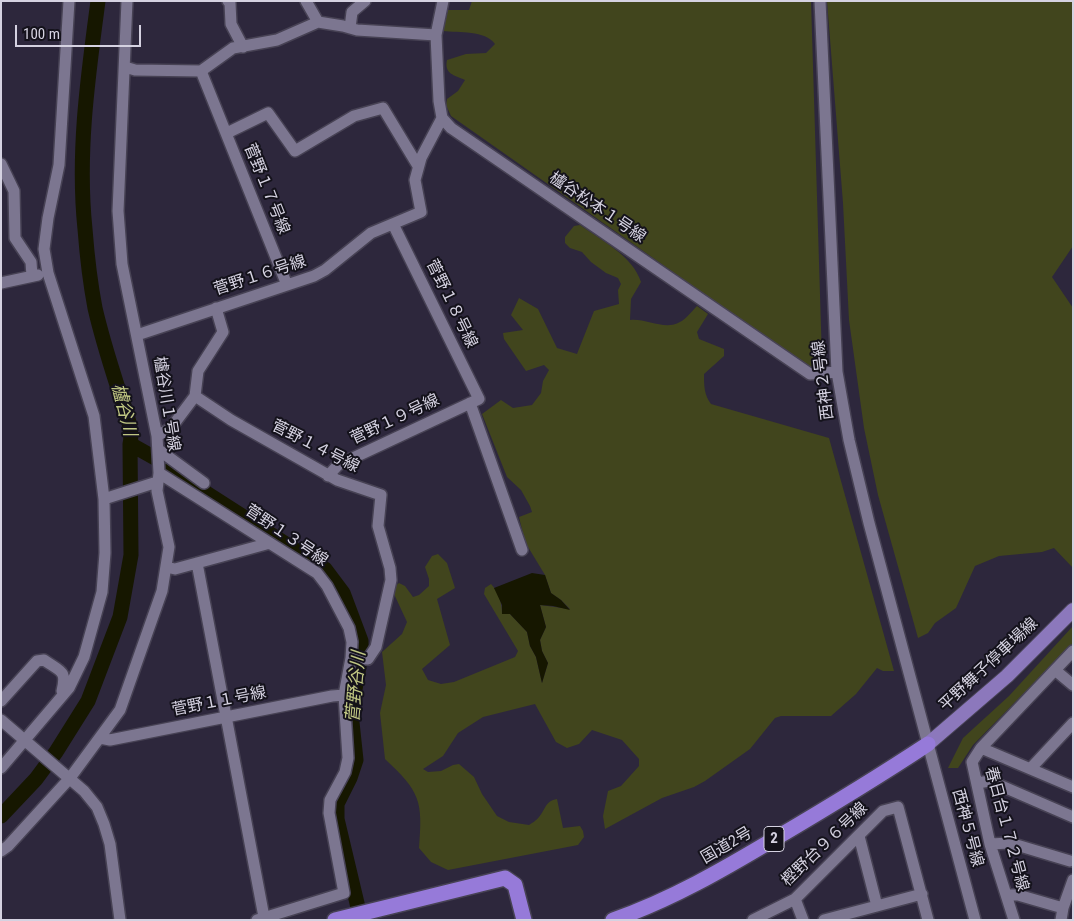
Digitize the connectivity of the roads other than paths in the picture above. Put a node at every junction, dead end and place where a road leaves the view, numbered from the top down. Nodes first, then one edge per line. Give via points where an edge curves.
1 (69, 1) edge
2 (127, 1) edge
3 (228, 1) edge
4 (306, 1) edge
5 (365, 1) edge
6 (443, 1) edge
7 (820, 1) edge
8 (318, 22) junction
9 (350, 28) junction
10 (436, 35) junction
11 (243, 47) junction
12 (125, 67) junction
13 (201, 71) junction
14 (442, 118) junction
15 (226, 133) junction
16 (1, 164) edge
17 (418, 166) junction
18 (393, 224) junction
19 (48, 273) junction
20 (32, 276) junction
21 (1, 283) edge
22 (287, 285) junction
23 (216, 308) junction
24 (137, 335) junction
25 (837, 372) junction
26 (194, 396) junction
27 (474, 401) junction
28 (157, 436) junction
29 (159, 450) junction
30 (328, 476) junction
31 (158, 477) junction
32 (204, 483) dead end
33 (104, 499) junction
34 (270, 543) junction
35 (522, 550) dead end
36 (197, 563) junction
37 (166, 568) junction
38 (1073, 610) edge
39 (1073, 651) edge
40 (352, 658) junction
41 (1055, 670) junction
42 (1073, 685) edge
43 (344, 696) junction
44 (61, 697) junction
45 (1, 701) edge
46 (227, 717) junction
47 (1, 720) edge
48 (1073, 723) edge
49 (100, 738) junction
50 (24, 740) junction
51 (928, 744) junction
52 (981, 748) junction
53 (1, 768) edge
54 (1030, 768) junction
55 (70, 778) junction
56 (978, 783) junction
57 (1073, 787) edge
58 (1073, 817) edge
59 (859, 836) junction
60 (990, 844) junction
61 (1, 851) edge
62 (1070, 861) dead end
63 (1073, 880) edge
64 (922, 894) junction
65 (1007, 895) junction
66 (795, 899) junction
67 (878, 906) junction
68 (1062, 914) edge
69 (342, 918) edge
70 (261, 919) edge
71 (120, 920) edge
72 (524, 920) edge
73 (613, 920) edge
74 (753, 920) edge
75 (803, 920) edge
76 (824, 920) edge
77 (928, 920) edge
78 (975, 920) edge
79 (1014, 920) edge

1 - 19 street via 59,166 44,249
2 - 12 street, 櫨谷川１号線
3 - 11 street via 231,24
4 - 8 street
5 - 9 street via 352,12
6 - 10 street
7 - 25 street, 西神２号線
8 - 9 street
8 - 11 street via 277,40
9 - 10 street
10 - 14 street
11 - 13 street via 233,48
12 - 13 street
12 - 24 street, 櫨谷川１号線 via 118,211 122,264
13 - 15 street, 菅野１７号線
14 - 17 street
14 - 25 street, 櫨谷松本１号線 via 451,128 810,374
15 - 17 street via 268,113 295,151 354,116 383,108
15 - 22 street, 菅野１７号線
16 - 20 street via 14,191 15,238 31,262
17 - 18 street, 菅野１６号線 via 415,180 421,212
18 - 22 street, 菅野１６号線 via 371,233 325,270
18 - 27 street, 菅野１８号線
19 - 20 street
19 - 33 street via 94,416
20 - 21 street
22 - 23 street, 菅野１６号線
23 - 24 street, 菅野１６号線
23 - 26 street via 223,332 198,371
24 - 28 street, 櫨谷川１号線
25 - 51 street, 西神２号線 via 869,523
26 - 28 street via 171,428
26 - 30 street, 菅野１４号線
27 - 30 street, 菅野１９号線 via 338,465
27 - 35 street, 菅野１８号線
28 - 29 street, 櫨谷川１号線
29 - 31 street, 櫨谷川１号線
29 - 32 street
30 - 40 street, 菅野１４号線 via 381,495 378,526 391,580 376,647 368,659
31 - 33 street
31 - 34 street, 菅野１３号線
31 - 37 street, 櫨谷川１号線 via 157,491 169,547
33 - 44 street via 102,592 84,657
34 - 36 street
34 - 40 street, 菅野１３号線 via 317,573 327,586 349,628
36 - 37 street
36 - 46 street
37 - 49 street, 櫨谷川１号線 via 162,591 120,710
38 - 51 main road, 平野舞子停車場線 via 1007,676
39 - 41 street
40 - 43 street, 菅野１３号線
41 - 42 street
41 - 52 street
43 - 46 street, 菅野１１号線
43 - 70 street, 菅野１３号線 via 348,758 330,800 329,813 344,893
44 - 45 street via 64,674 40,659
44 - 50 street
46 - 49 street, 菅野１１号線 via 110,740
46 - 70 street
47 - 50 street
48 - 54 street
49 - 55 street, 櫨谷川１号線
50 - 53 street
50 - 55 street
51 - 73 highway, 国道2号 / 2 via 874,780 720,871
51 - 78 street, 西神５号線
52 - 54 street
52 - 56 street, 春日台１７２号線 via 972,762
54 - 57 street
55 - 61 street, 櫨谷川１号線
55 - 71 street via 84,791 104,824 110,844
56 - 58 street via 990,782
56 - 60 street, 春日台１７２号線
59 - 64 street, 樫野台９６号線 via 884,811 898,807
59 - 66 street, 樫野台９６号線
59 - 67 street
60 - 62 street via 1010,843
60 - 65 street, 春日台１７２号線
63 - 68 street
64 - 67 street
64 - 77 street, 樫野台９６号線
65 - 68 street via 1018,895
65 - 79 street, 春日台１７２号線
66 - 74 street, 樫野台９６号線
66 - 75 street
67 - 76 street
69 - 72 highway via 505,878 515,885

